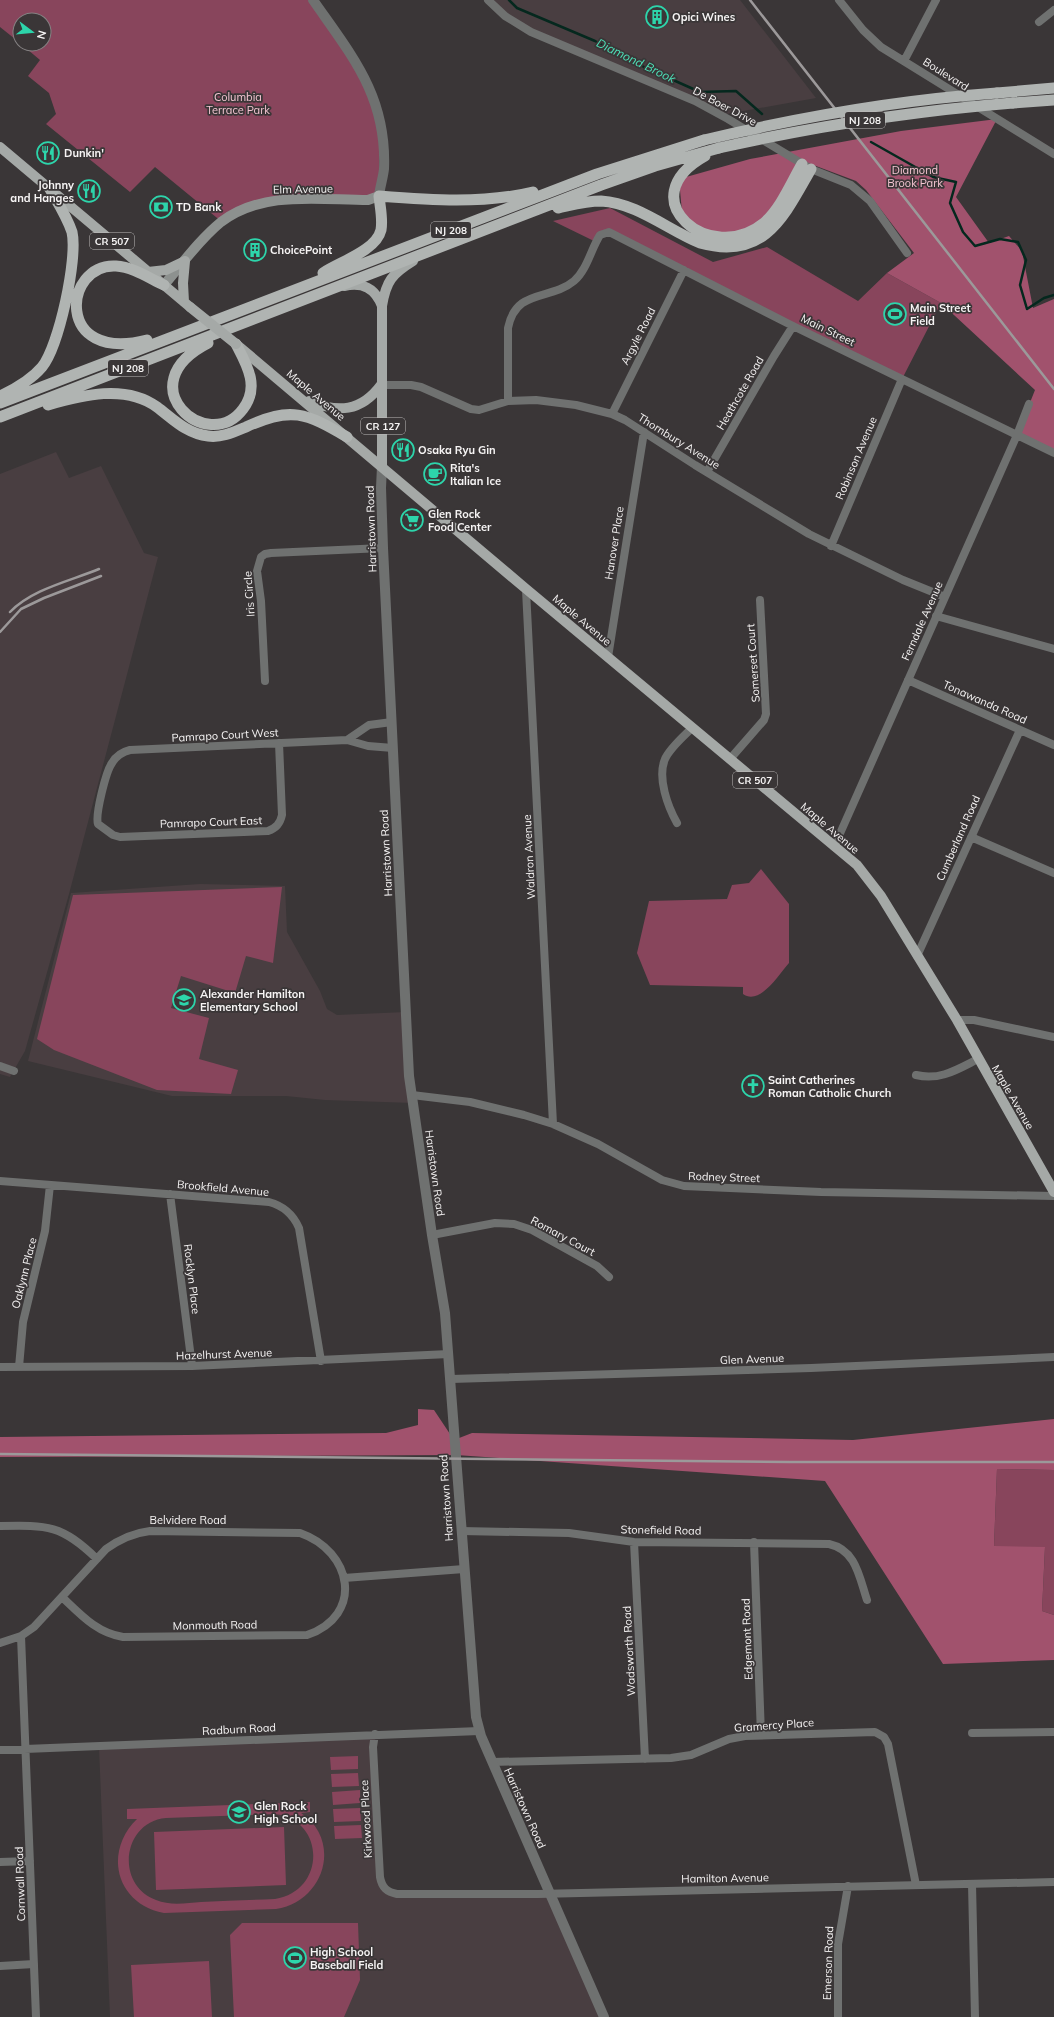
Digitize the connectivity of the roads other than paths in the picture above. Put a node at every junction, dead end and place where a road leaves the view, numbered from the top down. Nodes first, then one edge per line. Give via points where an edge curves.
1 (313, 0) edge
2 (488, 0) edge
3 (839, 0) edge
4 (936, 0) edge
5 (1054, 10) edge
6 (1039, 22) dead end
7 (904, 61) junction
8 (1054, 88) edge
9 (1054, 100) edge
10 (0, 147) edge
11 (719, 148) junction
12 (1054, 154) edge
13 (807, 166) junction
14 (597, 174) junction
15 (50, 189) junction
16 (379, 196) junction
17 (511, 220) junction
18 (425, 253) junction
19 (907, 253) dead end
20 (185, 261) junction
21 (684, 270) junction
22 (148, 272) junction
23 (164, 285) junction
24 (304, 286) junction
25 (339, 287) junction
26 (187, 304) junction
27 (382, 306) junction
28 (228, 315) junction
29 (256, 319) junction
30 (793, 326) junction
31 (236, 344) junction
32 (902, 379) junction
33 (381, 385) junction
34 (0, 396) edge
35 (301, 398) junction
36 (508, 401) junction
37 (0, 403) edge
38 (1028, 404) dead end
39 (612, 414) junction
40 (0, 418) edge
41 (644, 432) junction
42 (1017, 436) junction
43 (347, 437) junction
44 (1054, 453) edge
45 (382, 466) junction
46 (707, 472) junction
47 (832, 546) junction
48 (383, 548) junction
49 (526, 590) junction
50 (945, 597) junction
51 (760, 600) dead end
52 (936, 616) junction
53 (1054, 649) edge
54 (608, 657) junction
55 (908, 680) junction
56 (265, 681) dead end
57 (392, 722) junction
58 (692, 728) junction
59 (1020, 730) junction
60 (347, 740) junction
61 (279, 743) junction
62 (1054, 744) edge
63 (393, 748) junction
64 (730, 759) junction
65 (97, 813) joint
66 (677, 824) dead end
67 (971, 837) junction
68 (834, 846) junction
69 (1054, 873) edge
70 (917, 956) junction
71 (957, 1020) junction
72 (1054, 1037) edge
73 (978, 1059) junction
74 (0, 1066) edge
75 (14, 1071) dead end
76 (916, 1075) dead end
77 (412, 1095) junction
78 (553, 1124) junction
79 (0, 1181) edge
80 (50, 1185) junction
81 (1054, 1192) edge
82 (170, 1194) junction
83 (1054, 1196) edge
84 (432, 1235) junction
85 (609, 1277) dead end
86 (448, 1354) junction
87 (1054, 1357) edge
88 (321, 1361) junction
89 (192, 1366) junction
90 (0, 1367) edge
91 (18, 1367) junction
92 (451, 1379) junction
93 (0, 1526) edge
94 (461, 1531) junction
95 (634, 1542) junction
96 (754, 1542) junction
97 (97, 1559) junction
98 (464, 1570) junction
99 (344, 1578) junction
100 (62, 1597) junction
101 (867, 1600) dead end
102 (21, 1636) junction
103 (0, 1643) edge
104 (479, 1731) junction
105 (1054, 1732) edge
106 (972, 1733) dead end
107 (375, 1734) junction
108 (761, 1735) junction
109 (27, 1749) junction
110 (0, 1750) edge
111 (645, 1759) junction
112 (492, 1762) junction
113 (30, 1861) junction
114 (0, 1862) edge
115 (1054, 1882) edge
116 (972, 1884) junction
117 (916, 1885) junction
118 (848, 1886) junction
119 (550, 1893) junction
120 (397, 1894) joint
121 (34, 1964) junction
122 (0, 1966) edge
123 (36, 2017) edge
124 (604, 2017) edge
125 (838, 2017) edge
126 (975, 2017) edge

1 - 16 street via 356,61 373,95 381,124 384,152 384,170
2 - 13 street, De Boer Drive via 505,16 530,32 695,101
3 - 7 street, Boulevard via 872,40
4 - 7 street
5 - 6 street
7 - 12 street, Boulevard
8 - 14 highway, NJ 208, bridge via 922,100 774,124 704,140
9 - 11 highway, NJ 208, bridge via 872,119
10 - 15 main road, Maple Avenue / CR 507
11 - 13 highway via 688,166 674,190 674,200 682,219 696,230 712,236 739,235 763,223
11 - 17 highway, NJ 208 via 635,173
13 - 17 highway via 777,224 761,237 742,245 720,247 700,244 634,210 612,202 576,204
13 - 19 street, De Boer Drive via 851,185 864,194
14 - 16 highway via 495,199 407,199
14 - 24 highway, NJ 208
15 - 22 main road, Maple Avenue / CR 507
15 - 34 highway via 72,232 73,243 72,266 57,335 54,347 41,368 22,384
16 - 20 main road, Elm Avenue via 368,200 275,200 248,207 218,225
16 - 24 highway via 381,228 376,241
17 - 18 highway, NJ 208
18 - 25 highway, NJ 208
18 - 27 main road, Harristown Road via 390,278
20 - 22 main road via 166,270
20 - 23 main road, Elm Avenue
20 - 26 main road via 183,283
21 - 30 street, Main Street
21 - 36 street, Main Street via 614,233 600,235 575,280 520,303 511,316 508,328
21 - 39 street, Argyle Road
22 - 23 main road, Maple Avenue / CR 507
23 - 26 main road, Maple Avenue / CR 507
23 - 28 highway via 126,268 109,266 100,269 85,280 80,288 77,297 81,325 102,343 120,345 154,339
24 - 28 highway, NJ 208
25 - 27 main road via 356,284 370,288 376,293
25 - 29 highway, NJ 208
26 - 31 main road, Maple Avenue / CR 507, bridge
27 - 33 main road, Harristown Road / CR 127
28 - 37 highway, NJ 208
29 - 31 highway via 198,348 189,354 176,370 173,389 175,400 194,420 220,424 235,416 248,403 251,377
29 - 40 highway, NJ 208
30 - 32 street, Main Street
30 - 46 street, Heathcote Road
31 - 35 main road, Maple Avenue / CR 507
32 - 42 street, Main Street
32 - 47 street, Robinson Avenue
33 - 35 main road via 362,404 344,408 327,407
33 - 36 street, Thornbury Avenue via 421,387 471,409 479,410
33 - 45 main road, Harristown Road / CR 127
35 - 43 main road, Maple Avenue / CR 507
36 - 39 street, Thornbury Avenue via 556,402
38 - 42 street, Ferndale Avenue
39 - 41 street, Thornbury Avenue
40 - 43 highway via 78,398 118,394 147,400 179,424 199,435 222,436 276,415 295,414 314,419
41 - 46 street, Thornbury Avenue
41 - 54 street, Hanover Place
42 - 44 street, Main Street
42 - 50 street, Ferndale Avenue
43 - 45 main road, Maple Avenue / CR 507
45 - 48 street, Harristown Road / CR 127
45 - 49 main road, Maple Avenue / CR 507
46 - 47 street, Thornbury Avenue
47 - 50 street, Thornbury Avenue
48 - 56 street, Iris Circle via 271,553 261,558 257,571
48 - 57 street, Harristown Road / CR 127
49 - 54 main road, Maple Avenue / CR 507
49 - 78 street, Waldron Avenue
50 - 52 street, Ferndale Avenue
51 - 64 street, Somerset Court via 766,714 764,720
52 - 53 street
52 - 55 street, Ferndale Avenue
54 - 58 main road, Maple Avenue / CR 507
55 - 59 street, Tonawanda Road
55 - 68 street, Ferndale Avenue
57 - 60 street via 369,725
57 - 63 street, Harristown Road / CR 127
58 - 64 main road, Maple Avenue / CR 507
58 - 66 street via 666,758 664,764 664,783 669,809
59 - 62 street, Tonawanda Road
59 - 67 street, Cumberland Road
60 - 61 street, Pamrapo Court West
60 - 63 street via 368,746
61 - 65 street, Pamrapo Court West via 123,752 110,765
61 - 65 street, Pamrapo Court East via 282,815 278,825 268,831 120,837 98,824
63 - 77 street, Harristown Road / CR 127 via 406,1033
64 - 68 main road, Maple Avenue / CR 507
67 - 69 street
67 - 70 street, Cumberland Road
68 - 70 main road, Maple Avenue / CR 507 via 869,879
70 - 71 main road, Maple Avenue / CR 507
71 - 72 street via 974,1020
71 - 73 main road, Maple Avenue / CR 507
73 - 76 street via 940,1076
73 - 81 main road, Maple Avenue / CR 507
74 - 75 street
77 - 78 street, Rodney Street via 470,1102 524,1114
77 - 84 street, Harristown Road / CR 127
78 - 83 street, Rodney Street via 598,1144 662,1180 684,1186 821,1192
79 - 80 street, Brookfield Avenue
80 - 82 street, Brookfield Avenue
80 - 91 street, Oaklynn Place via 45,1231 23,1322
82 - 88 street, Brookfield Avenue via 268,1202 284,1208 290,1214 299,1228
82 - 89 street, Rocklyn Place
84 - 85 street, Romary Court via 495,1223 514,1224 532,1230 598,1266
84 - 86 street, Harristown Road / CR 127 via 445,1313
86 - 88 street, Hazelhurst Avenue
86 - 92 street, Harristown Road / CR 127
87 - 92 street, Glen Avenue via 811,1368
88 - 89 street, Hazelhurst Avenue
89 - 91 street, Hazelhurst Avenue
90 - 91 street, Hazelhurst Avenue
92 - 94 street, Harristown Road / CR 127
93 - 97 street via 37,1526 54,1529 75,1539
94 - 95 street, Stonefield Road via 569,1533
94 - 98 street, Harristown Road / CR 127
95 - 96 street, Stonefield Road
95 - 111 street, Wadsworth Road
96 - 101 street, Stonefield Road via 837,1545 854,1561
96 - 108 street, Edgemont Road
97 - 99 street, Belvidere Road via 116,1542 139,1532 289,1531 310,1537 328,1548 341,1567
97 - 100 street, Belvidere Road
98 - 99 street
98 - 104 street, Harristown Road / CR 127 via 474,1703
99 - 100 street, Monmouth Road via 345,1595 337,1614 324,1627 307,1635 112,1636 94,1627
100 - 102 street, Belvidere Road via 34,1627
102 - 103 street, Belvidere Road
102 - 109 street
104 - 107 street, Radburn Road
104 - 112 street, Harristown Road / CR 127
105 - 106 street
107 - 109 street, Radburn Road
107 - 120 street, Kirkwood Place via 373,1747 380,1878 384,1888
108 - 111 street, Gramercy Place via 729,1739 691,1755
108 - 117 street, Gramercy Place via 875,1732 884,1737 888,1744
109 - 110 street, Radburn Road
109 - 113 street, Cornwall Road
111 - 112 street, Gramercy Place
112 - 119 street, Harristown Road / CR 127
113 - 114 street
113 - 121 street, Cornwall Road
115 - 116 street, Hamilton Avenue
116 - 117 street, Hamilton Avenue
116 - 126 street
117 - 118 street, Hamilton Avenue
118 - 119 street, Hamilton Avenue
118 - 125 street, Emerson Road via 838,1944
119 - 120 street, Hamilton Avenue
119 - 124 street, Harristown Road / CR 127
121 - 122 street
121 - 123 street, Cornwall Road

